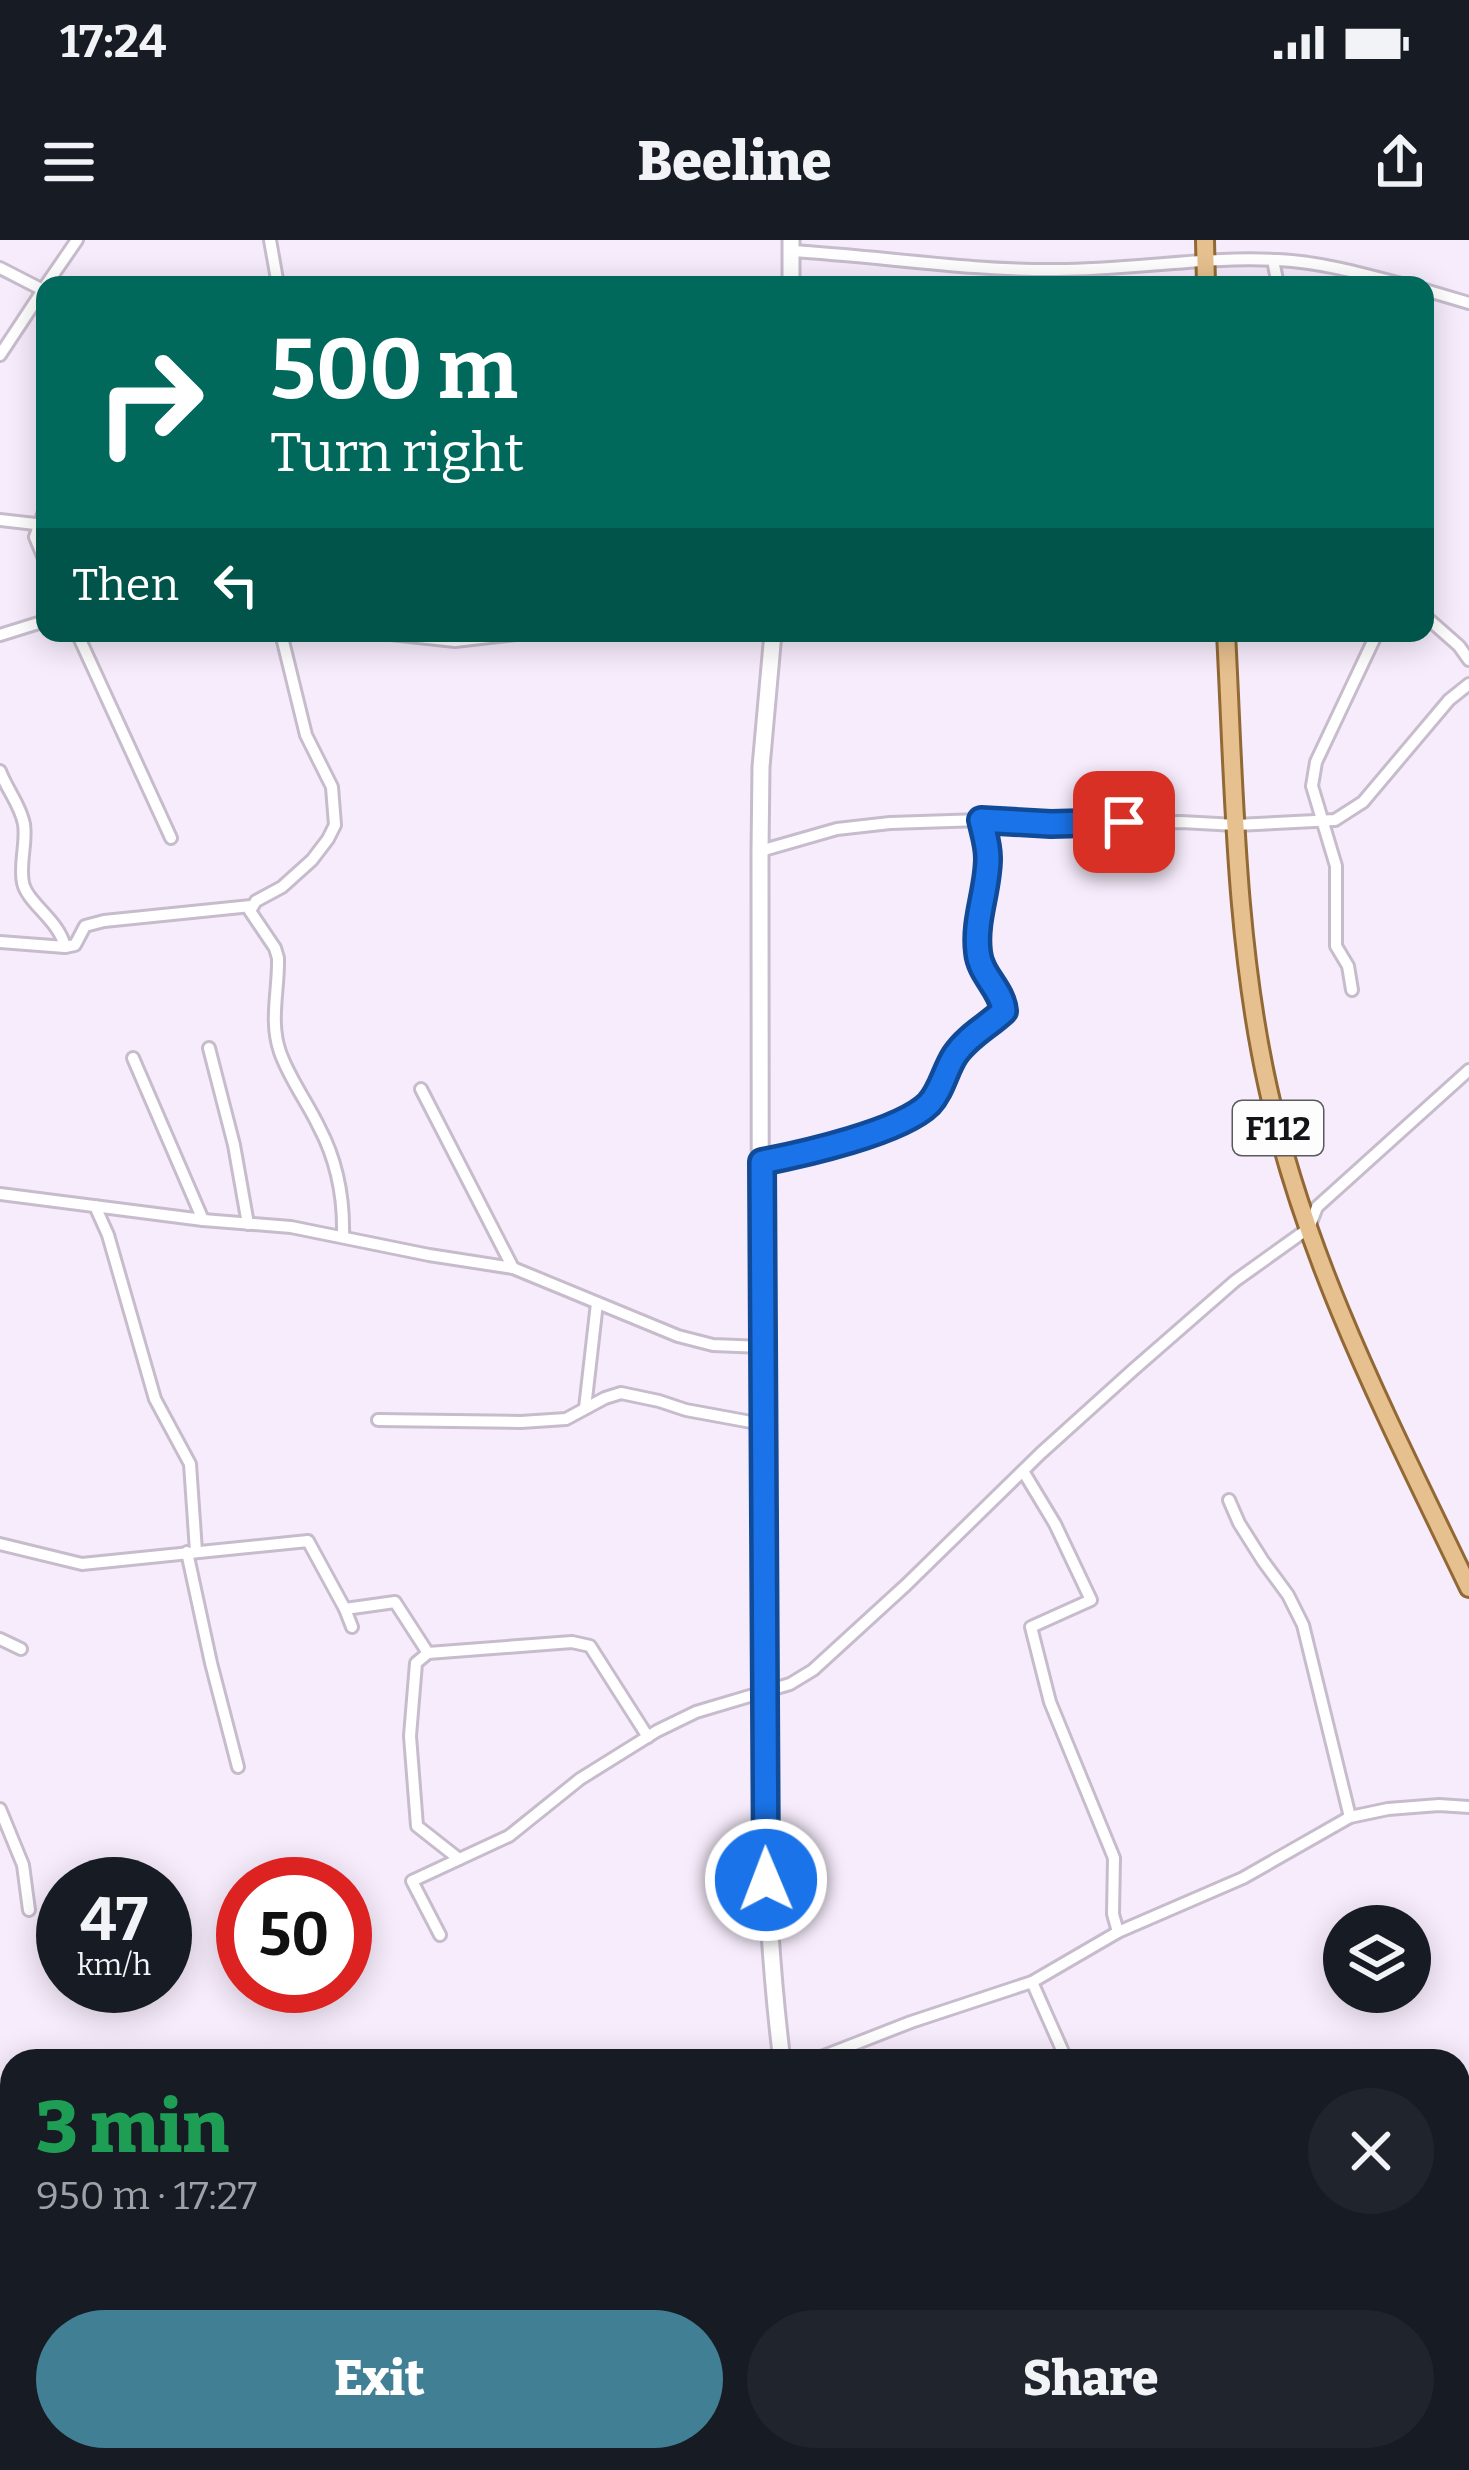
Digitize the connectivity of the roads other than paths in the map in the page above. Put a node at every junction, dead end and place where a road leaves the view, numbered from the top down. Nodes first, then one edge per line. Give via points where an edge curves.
1 (77, 240) edge
2 (269, 240) edge
3 (1205, 240) edge
4 (791, 246) edge
5 (1205, 260) junction
6 (1273, 260) junction
7 (0, 268) edge
8 (1105, 269) junction
9 (52, 276) edge
10 (276, 276) edge
11 (1108, 276) edge
12 (1206, 276) edge
13 (1276, 276) edge
14 (1371, 276) edge
15 (36, 283) edge
16 (1434, 292) edge
17 (1467, 299) edge
18 (36, 301) edge
19 (0, 355) edge
20 (0, 520) edge
21 (36, 523) edge
22 (36, 624) edge
23 (1434, 624) edge
24 (0, 635) edge
25 (81, 642) edge
26 (283, 642) edge
27 (771, 642) edge
28 (1226, 642) edge
29 (1373, 642) edge
30 (1469, 660) edge
31 (1469, 684) edge
32 (0, 771) edge
33 (981, 820) junction
34 (1322, 821) junction
35 (1236, 826) junction
36 (171, 838) dead end
37 (760, 851) junction
38 (251, 906) junction
39 (0, 942) edge
40 (64, 947) junction
41 (1352, 990) dead end
42 (209, 1048) dead end
43 (133, 1058) dead end
44 (1469, 1070) edge
45 (421, 1089) dead end
46 (762, 1162) junction
47 (0, 1194) edge
48 (95, 1206) junction
49 (203, 1220) junction
50 (248, 1224) junction
51 (1309, 1228) junction
52 (344, 1236) junction
53 (513, 1268) junction
54 (596, 1303) junction
55 (762, 1347) junction
56 (585, 1408) junction
57 (379, 1420) dead end
58 (762, 1424) junction
59 (1023, 1471) junction
60 (1229, 1500) dead end
61 (0, 1544) edge
62 (192, 1552) junction
63 (1469, 1588) edge
64 (345, 1609) junction
65 (352, 1628) dead end
66 (0, 1639) edge
67 (21, 1648) dead end
68 (428, 1653) junction
69 (763, 1692) junction
70 (648, 1737) junction
71 (238, 1767) dead end
72 (1469, 1807) edge
73 (0, 1809) edge
74 (1350, 1817) junction
75 (459, 1859) junction
76 (29, 1910) dead end
77 (1118, 1932) junction
78 (440, 1935) dead end
79 (1032, 1982) junction
80 (781, 2049) edge
81 (842, 2049) edge
82 (1062, 2049) edge

1 - 9 street
2 - 10 street
3 - 5 main road
4 - 8 street via 975,268
5 - 6 street
5 - 8 street
5 - 12 main road
6 - 13 street
6 - 14 street
7 - 15 street
8 - 11 street
16 - 17 street
18 - 19 street
20 - 21 street
22 - 24 street
23 - 30 street
25 - 36 street
26 - 38 street via 305,734 332,787 335,825 312,860
27 - 37 main road
28 - 35 main road, F112
29 - 34 street via 1316,762 1312,787
31 - 34 street via 1363,802
32 - 40 street via 25,829 22,881
33 - 35 street
33 - 37 street via 837,829
33 - 46 street via 988,859 978,959 1004,1011 963,1045 940,1089 914,1116 826,1149
34 - 35 street
34 - 41 street via 1336,866 1336,946
35 - 51 main road, F112 via 1264,1067
37 - 46 main road
38 - 40 street via 85,926 75,945
38 - 52 street via 278,958 280,1054 322,1130
39 - 40 street
42 - 50 street
43 - 49 street
44 - 51 street via 1317,1207
45 - 53 street
46 - 55 main road
47 - 48 street
48 - 49 street
48 - 62 street via 154,1399 190,1463
49 - 50 street
50 - 52 street
51 - 59 street via 1234,1281
51 - 63 main road, F112
52 - 53 street
53 - 54 street
54 - 55 street via 678,1336
54 - 56 street
55 - 58 main road
56 - 57 street via 566,1419
56 - 58 street via 636,1395
58 - 69 main road
59 - 69 street via 813,1670
59 - 77 street via 1090,1600 1031,1627 1050,1702 1114,1858
60 - 74 street via 1303,1624
61 - 62 street via 82,1564
62 - 64 street via 308,1541
62 - 71 street
64 - 65 street
64 - 68 street via 395,1602
66 - 67 street
68 - 70 street via 590,1646
68 - 75 street via 416,1663 410,1736 417,1826
69 - 70 street
69 - 80 main road via 766,1880
70 - 75 street via 580,1778 509,1836
72 - 74 street
73 - 76 street
74 - 77 street via 1243,1878
75 - 78 street via 412,1881
77 - 79 street
79 - 81 street
79 - 82 street

